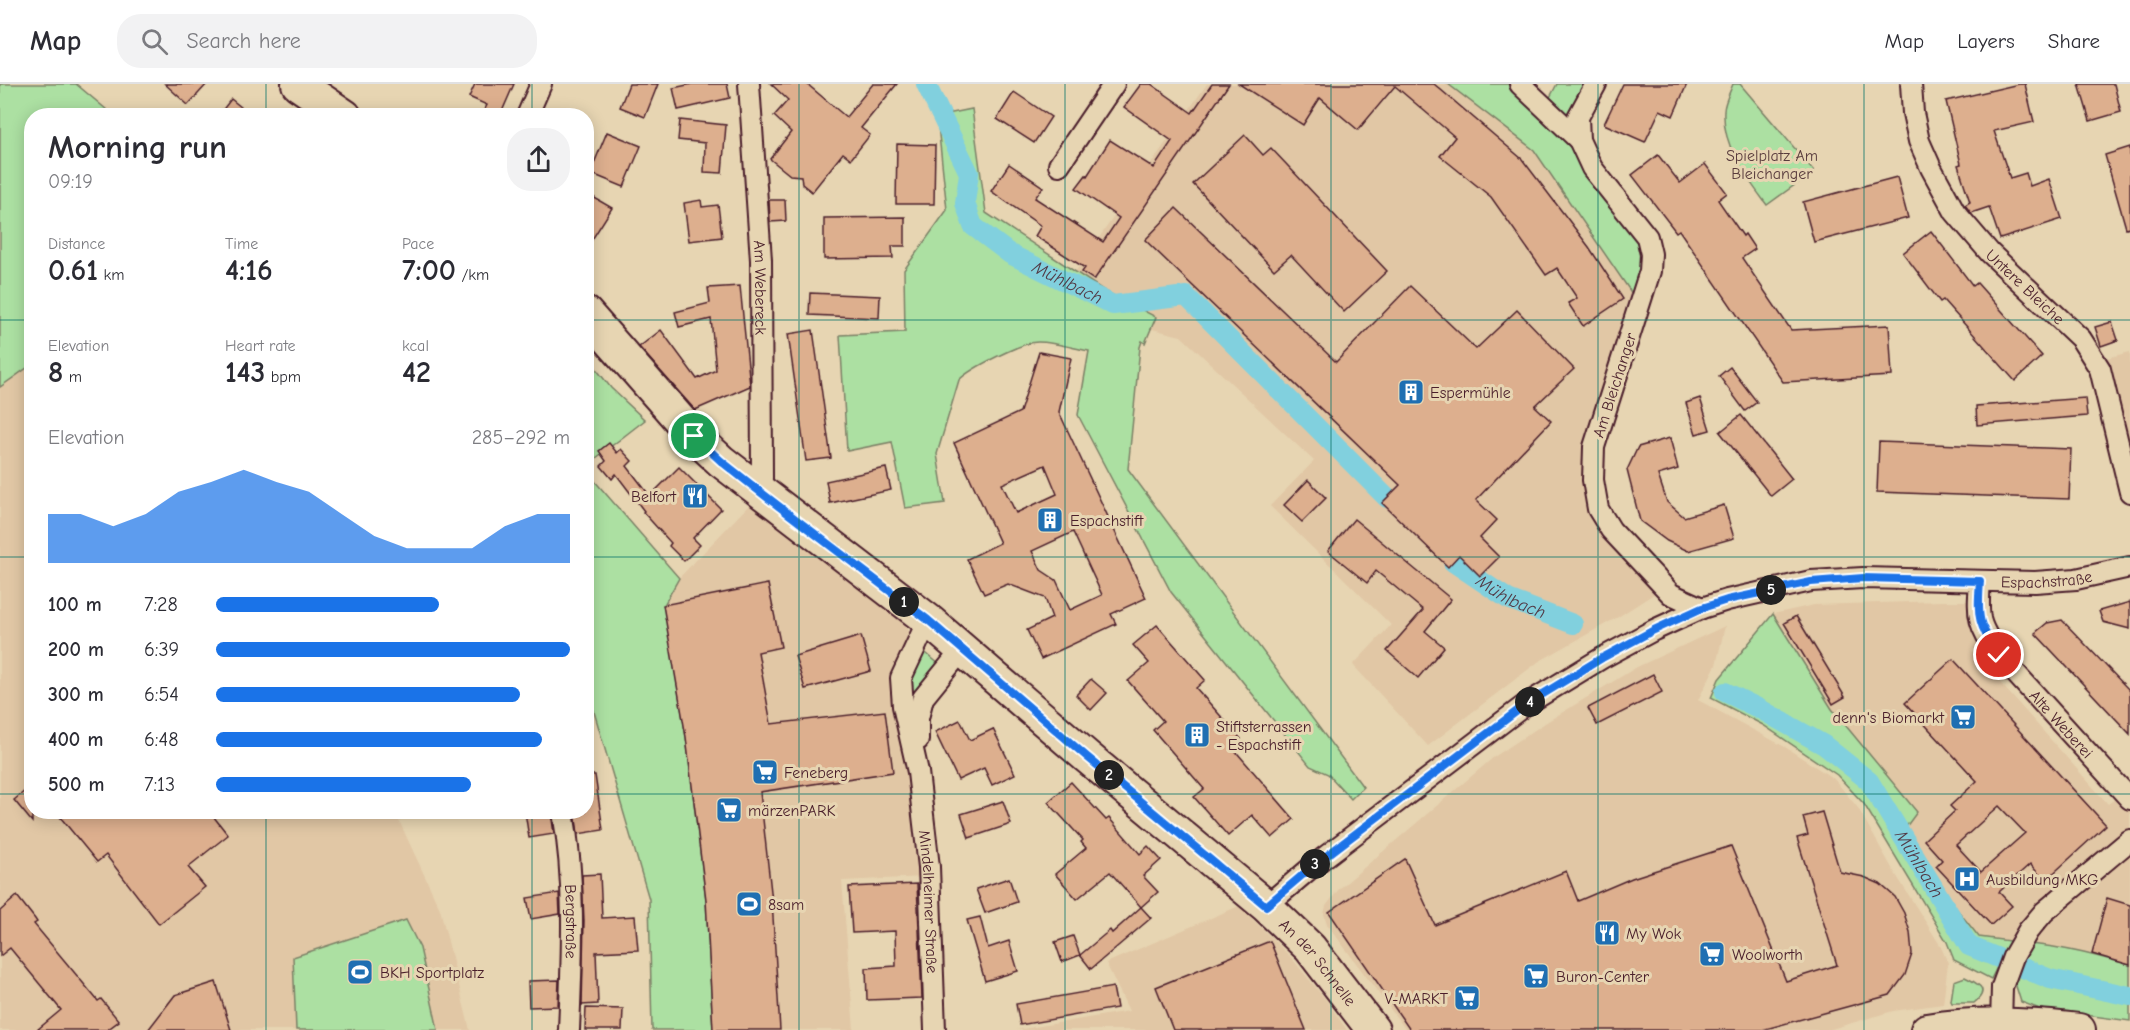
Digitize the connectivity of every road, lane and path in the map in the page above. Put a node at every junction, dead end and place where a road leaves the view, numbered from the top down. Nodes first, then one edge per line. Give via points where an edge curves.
1 (298, 84) edge
2 (541, 84) edge
3 (749, 84) edge
4 (1114, 84) edge
5 (1520, 84) edge
6 (1596, 84) edge
7 (1911, 84) edge
8 (333, 108) edge
9 (530, 108) edge
10 (1579, 140) junction
11 (1059, 165) dead end
12 (594, 322) edge
13 (759, 491) junction
14 (2130, 492) edge
15 (2130, 567) edge
16 (1980, 581) junction
17 (1702, 608) junction
18 (928, 620) junction
19 (962, 650) junction
20 (918, 772) junction
21 (2130, 799) edge
22 (564, 819) edge
23 (2130, 840) edge
24 (1266, 906) junction
25 (2001, 1025) junction
26 (569, 1030) edge
27 (935, 1030) edge
28 (1373, 1030) edge
29 (1927, 1030) edge
30 (2079, 1030) edge

1 - 8 main road
2 - 9 street
3 - 13 street, Am Webereck via 761,260
4 - 11 street
5 - 10 street, Am Bleichanger
6 - 10 street via 1578,117
7 - 14 street, Untere Bleiche via 1919,141 1955,212 1990,253 2081,339 2100,369
10 - 17 street, Am Bleichanger via 1593,168 1647,237 1651,254 1650,271 1594,447 1593,480 1599,509 1611,530 1671,594
12 - 13 main road via 694,436
13 - 18 main road
15 - 16 street, Espachstraße via 2076,579
16 - 17 street, Espachstraße via 1863,578 1811,582
16 - 21 street, Alte Weberei via 1982,629 1999,655
17 - 24 street, Espachstraße via 1602,658 1525,705
18 - 19 main road, An der Schnelle
18 - 20 street, Mindelheimer Straße via 901,678 903,706
19 - 20 street, Mindelheimer Straße via 923,698 918,718
19 - 24 main road, An der Schnelle
20 - 27 street, Mindelheimer Straße via 929,867
22 - 26 street, Bergstraße via 571,860 573,944
23 - 25 street via 2044,912 2021,941 2002,987
24 - 28 main road, An der Schnelle via 1310,948
25 - 29 main road
25 - 30 main road

